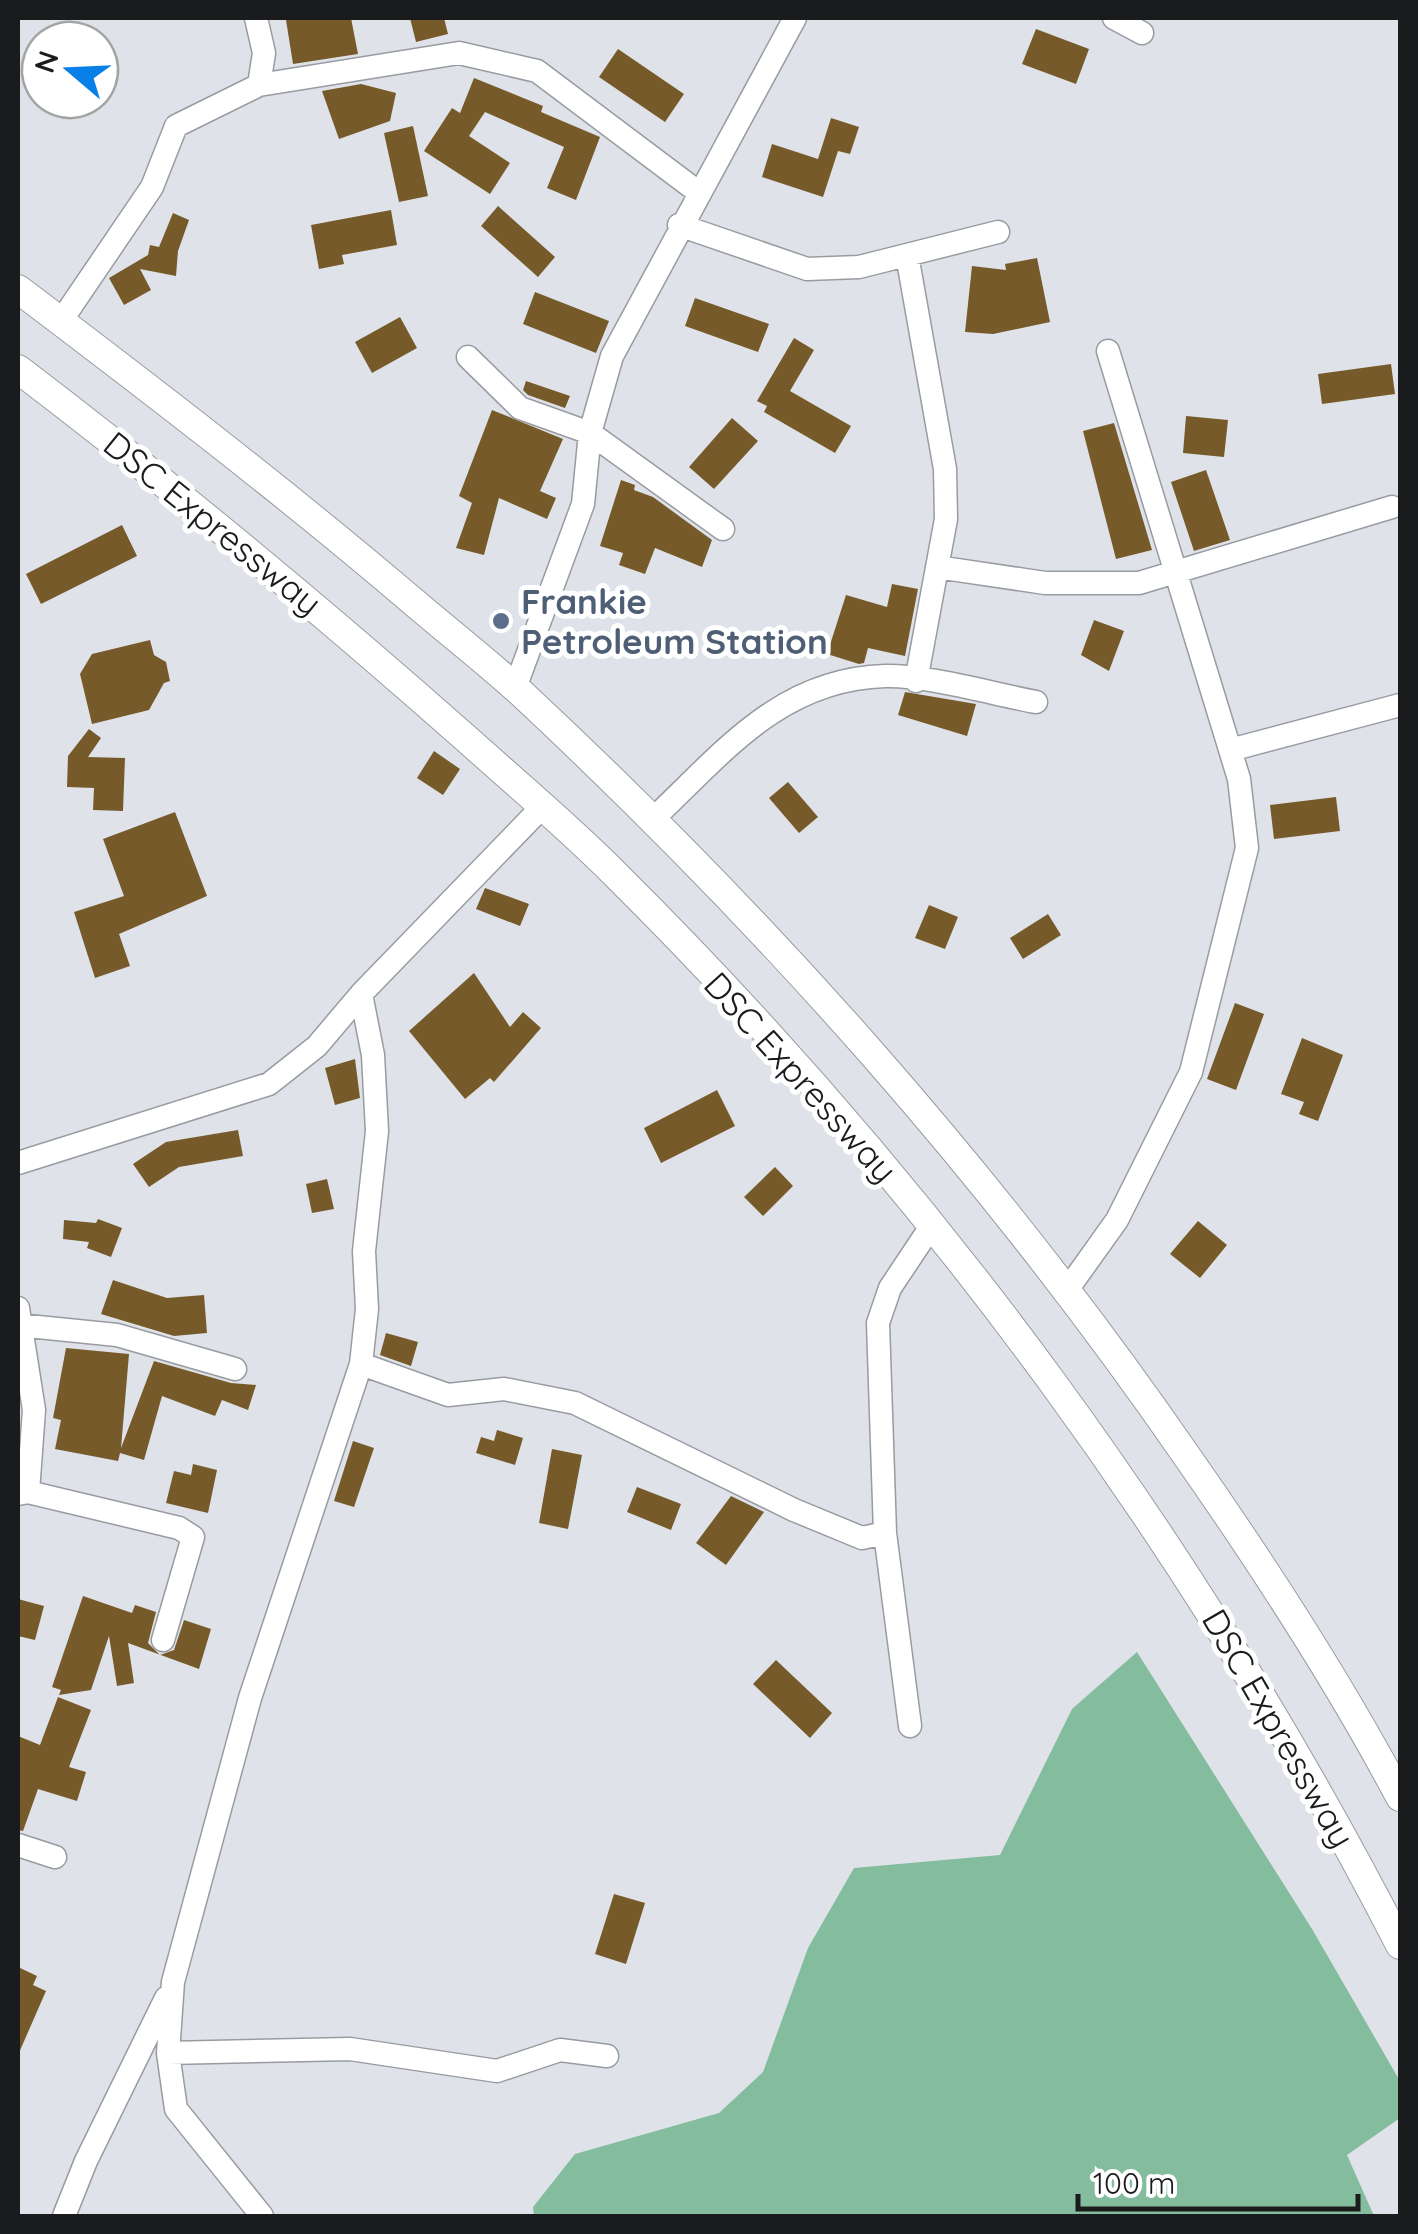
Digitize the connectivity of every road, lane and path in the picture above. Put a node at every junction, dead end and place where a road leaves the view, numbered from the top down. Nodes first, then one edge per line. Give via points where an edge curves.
1 (256, 18) edge
2 (795, 18) edge
3 (1114, 18) edge
4 (1142, 33) dead end
5 (259, 85) junction
6 (698, 192) junction
7 (679, 225) junction
8 (998, 232) dead end
9 (907, 255) junction
10 (18, 289) edge
11 (60, 321) junction
12 (1108, 351) dead end
13 (468, 357) dead end
14 (18, 369) edge
15 (590, 433) junction
16 (1392, 508) dead end
17 (723, 529) dead end
18 (938, 567) junction
19 (1177, 574) junction
20 (916, 681) junction
21 (515, 688) junction
22 (1036, 702) dead end
23 (1400, 705) edge
24 (1230, 750) junction
25 (544, 806) junction
26 (652, 820) junction
27 (361, 994) junction
28 (18, 1162) edge
29 (932, 1225) junction
30 (1067, 1290) junction
31 (19, 1319) edge
32 (361, 1364) junction
33 (235, 1369) dead end
34 (23, 1493) edge
35 (885, 1533) junction
36 (164, 1640) dead end
37 (910, 1726) dead end
38 (1400, 1797) edge
39 (18, 1845) edge
40 (55, 1857) dead end
41 (1400, 1945) edge
42 (173, 1982) junction
43 (168, 2053) junction
44 (607, 2056) dead end
45 (64, 2216) edge
46 (262, 2216) edge

1 - 5 street via 264,53
2 - 6 street
3 - 4 street
5 - 6 street via 458,53 536,71
5 - 11 street via 176,126 152,187
6 - 7 street
7 - 9 street via 807,269 859,268
7 - 15 street via 612,356
8 - 9 street
9 - 18 street via 944,469 946,519
10 - 11 main road, DSC Expressway
11 - 21 main road, DSC Expressway via 295,501
12 - 19 street
13 - 15 street via 520,408
14 - 25 main road, DSC Expressway via 214,520
15 - 17 street
15 - 21 street via 583,504
16 - 19 street
18 - 19 street via 1046,583 1139,583
18 - 20 street
19 - 24 street
20 - 22 street
20 - 26 street via 888,676 819,685 762,716
21 - 26 main road, DSC Expressway
23 - 24 street
24 - 30 street via 1247,848 1191,1072 1117,1220
25 - 27 street
25 - 29 main road, DSC Expressway via 794,1064
26 - 30 main road, DSC Expressway via 845,1018
27 - 28 street via 317,1046 269,1084
27 - 32 street via 374,1055 377,1131
29 - 35 street via 890,1288 878,1323
29 - 41 main road, DSC Expressway via 1030,1349 1217,1618
30 - 38 main road, DSC Expressway via 1263,1566
31 - 33 street via 117,1336
31 - 34 street via 34,1410
32 - 35 street via 448,1396 504,1389 575,1404 794,1510 862,1538
32 - 42 street via 250,1698
34 - 36 street via 179,1528 193,1537
35 - 37 street
39 - 40 street
42 - 43 street
42 - 45 street
43 - 44 street via 350,2049 496,2071 560,2050
43 - 46 street via 176,2109

